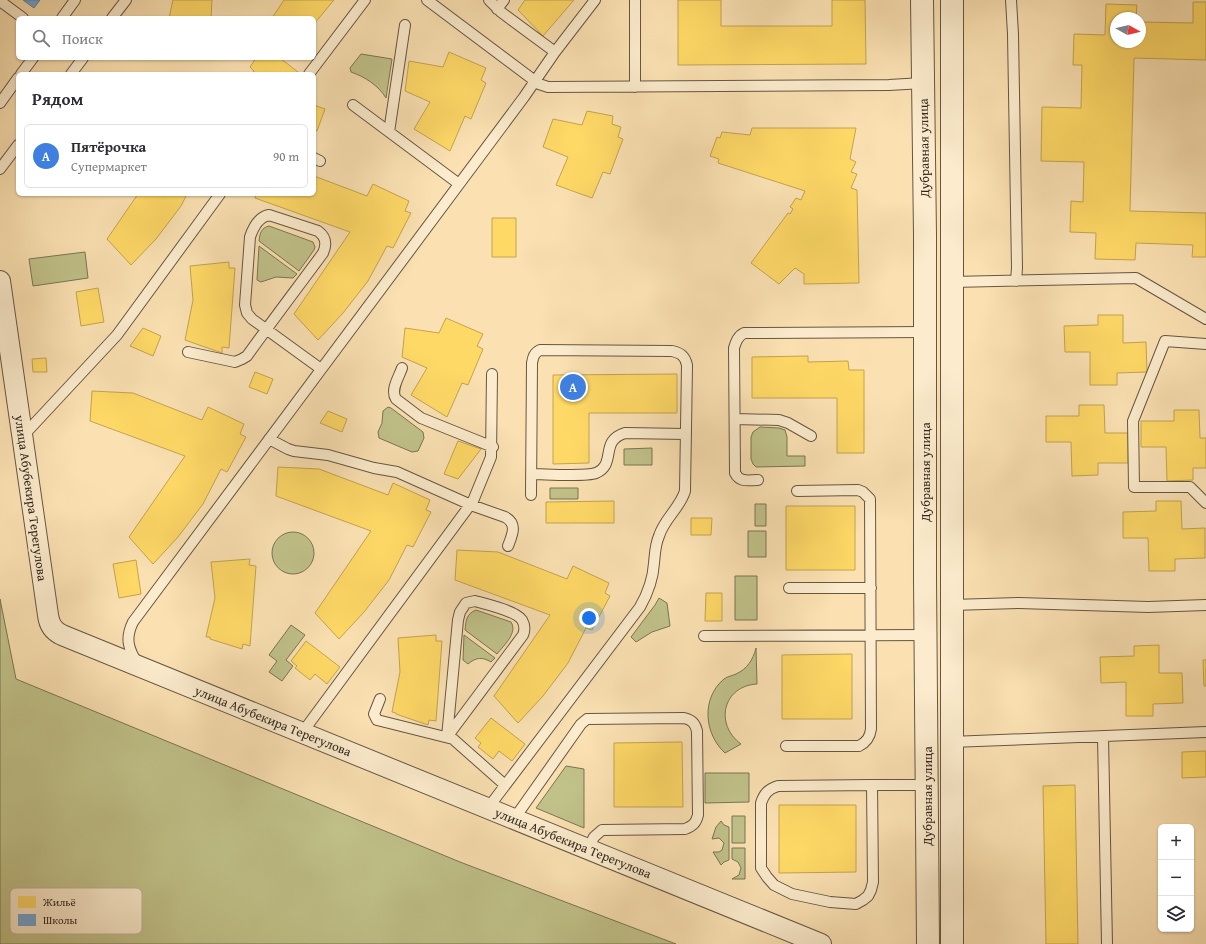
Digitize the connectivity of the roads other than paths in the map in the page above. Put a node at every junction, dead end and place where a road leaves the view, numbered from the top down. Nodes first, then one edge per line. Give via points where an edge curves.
1 (75, 0) edge
2 (126, 0) edge
3 (365, 0) edge
4 (427, 0) edge
5 (489, 0) edge
6 (504, 0) edge
7 (595, 0) edge
8 (635, 0) edge
9 (922, 0) edge
10 (952, 0) edge
11 (1011, 0) edge
12 (0, 1) edge
13 (497, 9) junction
14 (20, 16) edge
15 (63, 16) edge
16 (114, 16) edge
17 (405, 25) dead end
18 (555, 52) junction
19 (32, 60) edge
20 (81, 60) edge
21 (22, 72) edge
22 (72, 72) edge
23 (311, 72) edge
24 (535, 80) junction
25 (16, 81) edge
26 (923, 83) junction
27 (635, 87) junction
28 (0, 103) edge
29 (353, 105) dead end
30 (389, 132) junction
31 (16, 148) edge
32 (0, 169) edge
33 (459, 184) junction
34 (219, 196) edge
35 (0, 281) edge
36 (1016, 281) junction
37 (952, 282) junction
38 (1206, 319) edge
39 (266, 330) junction
40 (925, 332) junction
41 (1206, 344) edge
42 (188, 352) dead end
43 (402, 368) dead end
44 (321, 369) junction
45 (492, 374) dead end
46 (735, 419) junction
47 (686, 434) junction
48 (811, 436) dead end
49 (22, 437) junction
50 (270, 438) junction
51 (492, 447) junction
52 (531, 474) junction
53 (758, 480) dead end
54 (797, 491) dead end
55 (531, 495) dead end
56 (1206, 503) edge
57 (471, 505) junction
58 (508, 546) dead end
59 (789, 588) dead end
60 (871, 588) junction
61 (952, 605) junction
62 (1206, 605) edge
63 (871, 635) junction
64 (926, 635) junction
65 (704, 636) dead end
66 (140, 667) junction
67 (380, 699) dead end
68 (1206, 732) edge
69 (302, 733) junction
70 (1103, 736) junction
71 (447, 737) junction
72 (951, 742) junction
73 (786, 746) dead end
74 (505, 785) junction
75 (872, 785) junction
76 (927, 785) junction
77 (488, 808) junction
78 (514, 819) junction
79 (928, 826) junction
80 (952, 827) junction
81 (588, 849) junction
82 (821, 944) edge
83 (928, 944) edge
84 (952, 944) edge
85 (1107, 944) edge

1 - 15 lane
2 - 16 lane
3 - 23 lane
4 - 24 lane
5 - 13 lane
6 - 13 lane
7 - 18 lane
8 - 27 lane
9 - 26 street, Дубравная улица
10 - 37 street, Дубравная улица
11 - 36 lane
12 - 14 lane
13 - 18 lane
17 - 30 lane
18 - 24 lane
19 - 21 lane
20 - 22 lane
24 - 27 lane via 548,87
24 - 33 lane
25 - 28 lane
26 - 27 lane
26 - 40 street, Дубравная улица
29 - 30 lane
30 - 33 lane
31 - 32 lane
33 - 44 lane
34 - 49 lane via 117,335
35 - 49 street, улица Абубекира Терегулова
36 - 37 lane
36 - 38 lane via 1136,278
37 - 61 street, Дубравная улица
39 - 39 lane via 323,253 326,243 318,231 269,215 261,218 251,235 245,305 249,316
39 - 42 lane via 247,356 239,361
39 - 44 lane
40 - 46 lane via 744,333 738,337 734,348
40 - 64 street, Дубравная улица
41 - 56 lane via 1165,341 1133,421 1134,487 1190,487
43 - 51 lane via 394,390 396,399 421,418
44 - 50 lane
45 - 51 lane
46 - 48 lane via 779,420
46 - 53 lane via 735,473 743,480
47 - 52 lane via 625,433 618,435 610,444 606,464 595,473
47 - 52 lane via 687,365 679,353 540,350 534,355 532,363
47 - 74 lane via 685,490 658,537 652,578 646,597
49 - 66 street, улица Абубекира Терегулова via 50,624 62,635
50 - 57 lane via 294,451 328,455 401,473
50 - 66 lane via 134,622 128,642 131,654
51 - 57 lane via 490,460
52 - 55 lane
54 - 60 lane via 858,490 867,495 870,499
57 - 58 lane via 510,519 513,532
57 - 69 lane
59 - 60 lane
60 - 63 lane
61 - 62 lane
61 - 72 street, Дубравная улица
63 - 64 lane
63 - 65 lane
63 - 73 lane via 869,738 859,746
64 - 76 street, Дубравная улица
66 - 69 street, улица Абубекира Терегулова
67 - 71 lane via 374,714 377,720
68 - 70 lane
69 - 77 street, улица Абубекира Терегулова
70 - 72 lane
70 - 85 lane
71 - 71 lane via 523,635 523,622 516,615 475,601 466,603 462,608 458,620
71 - 74 lane via 455,741
72 - 80 street, Дубравная улица
74 - 77 lane
75 - 75 lane via 778,786 767,791 760,811 761,868 767,877 779,889 792,894 840,903 856,904 864,900 873,882
75 - 76 lane
76 - 79 street, Дубравная улица
77 - 78 street, улица Абубекира Терегулова
78 - 81 street, улица Абубекира Терегулова
78 - 81 lane via 588,719 684,718 694,722 698,731 698,814 695,823 685,829 602,830 594,836
79 - 80 street
79 - 83 street, Дубравная улица
80 - 84 street, Дубравная улица
81 - 82 street, улица Абубекира Терегулова

